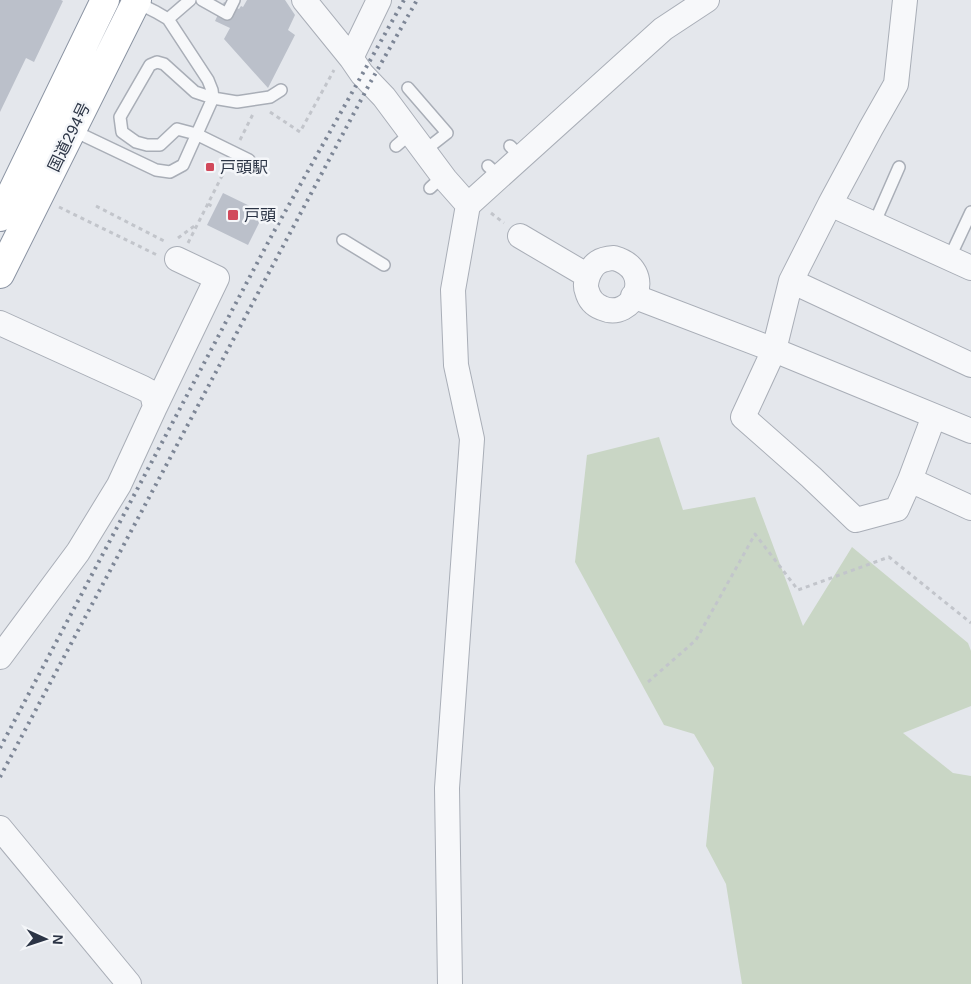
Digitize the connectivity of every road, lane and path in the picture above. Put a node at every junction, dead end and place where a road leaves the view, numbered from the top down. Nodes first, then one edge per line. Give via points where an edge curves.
1 (105, 0) edge
2 (190, 0) edge
3 (202, 0) edge
4 (234, 0) edge
5 (304, 0) edge
6 (379, 0) edge
7 (707, 0) edge
8 (905, 0) edge
9 (135, 1) edge
10 (168, 19) junction
11 (350, 58) junction
12 (408, 88) dead end
13 (281, 90) dead end
14 (214, 98) junction
15 (410, 124) junction
16 (60, 125) junction
17 (196, 134) junction
18 (249, 160) dead end
19 (899, 167) dead end
20 (472, 202) junction
21 (208, 204) dead end
22 (830, 204) junction
23 (55, 205) dead end
24 (215, 208) dead end
25 (971, 212) edge
26 (0, 217) edge
27 (198, 224) dead end
28 (874, 224) junction
29 (520, 236) joint
30 (343, 240) dead end
31 (177, 249) junction
32 (949, 259) junction
33 (384, 265) dead end
34 (971, 268) edge
35 (0, 274) edge
36 (588, 276) junction
37 (791, 281) junction
38 (633, 296) junction
39 (0, 323) edge
40 (774, 350) junction
41 (971, 366) edge
42 (155, 407) junction
43 (934, 416) junction
44 (971, 430) edge
45 (910, 480) junction
46 (971, 508) edge
47 (971, 623) edge
48 (0, 657) edge
49 (648, 682) dead end
50 (0, 828) edge
51 (129, 984) edge
52 (450, 984) edge

1 - 16 highway, 国道294号
2 - 10 lane
3 - 4 lane via 227,14
5 - 11 street
6 - 11 street
7 - 20 street via 663,29 516,152 494,171
8 - 22 street via 896,84
9 - 10 lane
9 - 16 highway, 国道294号
10 - 14 lane via 208,80
11 - 15 street
12 - 15 lane
13 - 14 lane via 270,97 237,102
14 - 17 lane
14 - 17 lane via 195,92 164,64 157,62 150,65 120,117 122,132 147,145 160,145 177,129
15 - 20 street via 436,182
16 - 17 lane via 156,170 170,172 183,165
16 - 26 highway, 国道294号
16 - 35 highway, 国道294号
17 - 18 lane
19 - 28 lane
20 - 29 path
20 - 52 street via 453,290 456,364 472,439 446,788
21 - 24 path
22 - 28 street
22 - 37 street
23 - 31 path via 158,255
25 - 32 lane
27 - 31 path
28 - 32 street
29 - 36 street
30 - 33 lane
31 - 42 street via 217,278
32 - 34 street
36 - 38 street via 587,292 591,300 605,310 622,308
36 - 38 street via 598,262 614,258 622,260 629,265 637,280
37 - 40 street
37 - 41 street
38 - 40 street
39 - 42 street via 143,388 152,393
40 - 43 street
40 - 45 street via 743,417 856,520 897,509
42 - 48 street via 119,486 78,552
43 - 44 street
43 - 45 street
45 - 46 street
47 - 49 path via 890,557 798,590 755,534 696,640
50 - 51 street

